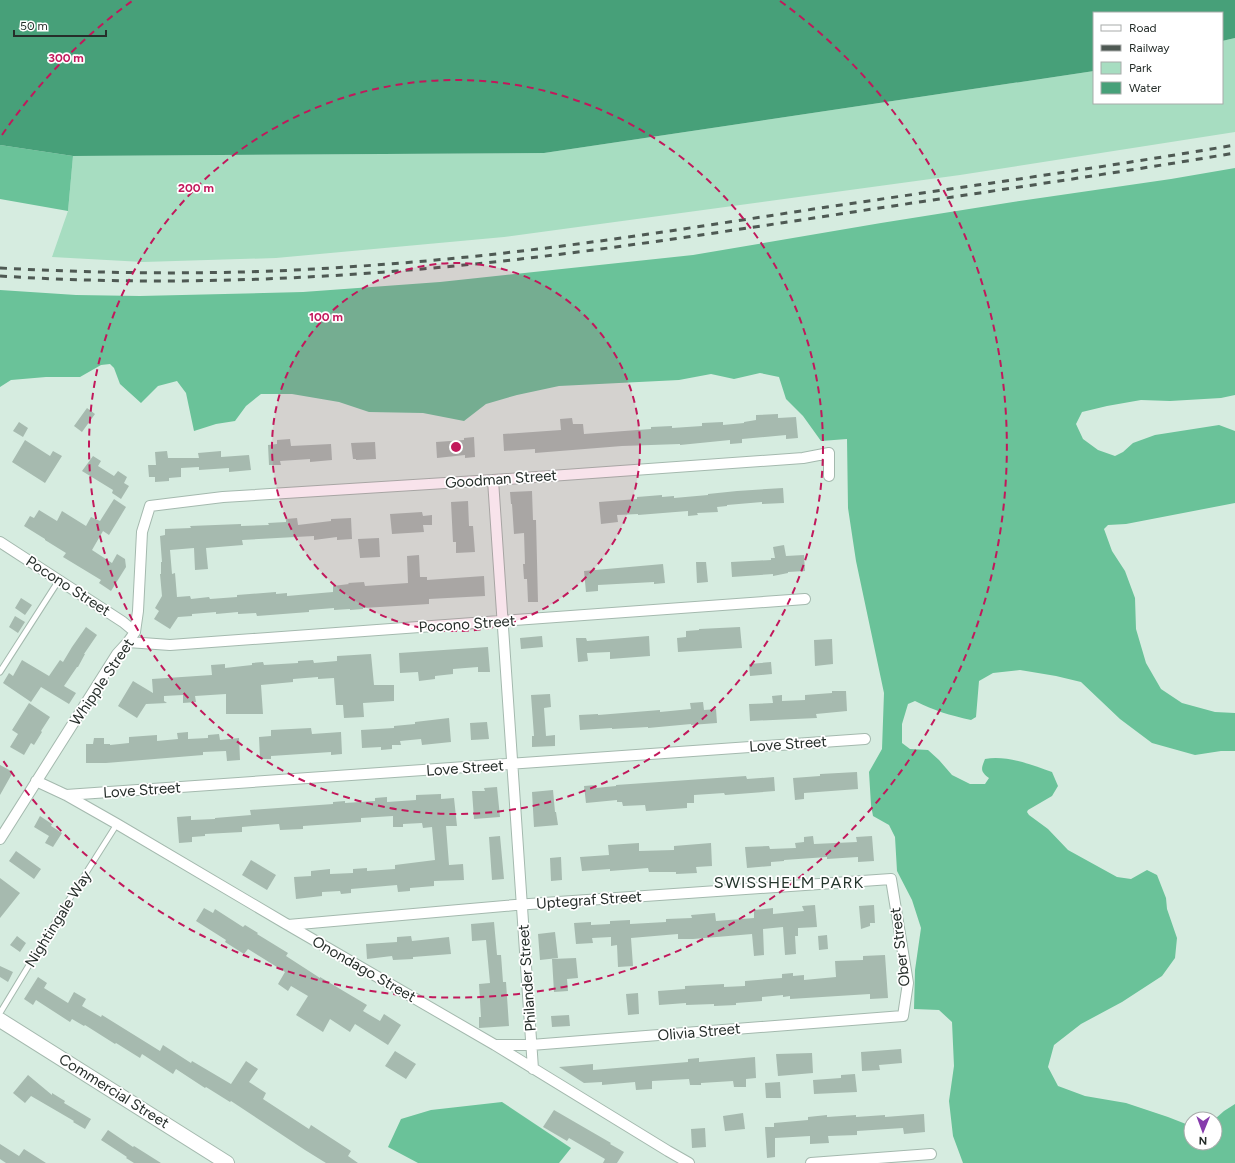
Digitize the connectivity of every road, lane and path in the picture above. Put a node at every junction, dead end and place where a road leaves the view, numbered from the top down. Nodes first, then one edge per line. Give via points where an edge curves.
1 (829, 476) dead end
2 (493, 480) junction
3 (150, 506) joint
4 (0, 542) edge
5 (59, 580) junction
6 (805, 599) dead end
7 (502, 622) junction
8 (135, 632) junction
9 (128, 642) junction
10 (0, 672) edge
11 (865, 739) dead end
12 (512, 764) junction
13 (36, 781) junction
14 (66, 795) junction
15 (117, 824) junction
16 (0, 839) edge
17 (891, 879) joint
18 (522, 904) junction
19 (288, 925) junction
20 (0, 1013) edge
21 (903, 1016) joint
22 (0, 1020) edge
23 (495, 1045) junction
24 (531, 1045) junction
25 (534, 1069) junction
26 (931, 1154) dead end
27 (227, 1163) edge
28 (689, 1163) edge
29 (811, 1163) edge

1 - 2 street, Goodman Street via 830,453 803,458
2 - 3 street, Goodman Street via 223,497
2 - 7 street, Philander Street
3 - 8 street, Whipple Street via 142,532
4 - 5 street, Pocono Street
5 - 8 street, Pocono Street
5 - 10 lane
6 - 7 street, Pocono Street
7 - 9 street, Pocono Street via 170,646
7 - 12 street, Philander Street
8 - 9 street, Whipple Street
9 - 13 street, Whipple Street via 117,654
11 - 12 street, Love Street
12 - 14 street, Love Street
12 - 18 street, Philander Street
13 - 14 street, Onondago Street
13 - 16 street, Whipple Street
14 - 15 street, Onondago Street
15 - 19 street, Onondago Street
15 - 20 lane, Nightingale Way
17 - 18 street, Uptegraf Street
17 - 21 street, Ober Street via 908,983
18 - 19 street, Uptegraf Street
18 - 24 street, Philander Street
19 - 23 street, Onondago Street
21 - 24 street, Olivia Street
22 - 27 main road, Commercial Street
23 - 24 street, Olivia Street
23 - 25 street, Onondago Street
24 - 25 street, Philander Street
25 - 28 street, Onondago Street
26 - 29 street

